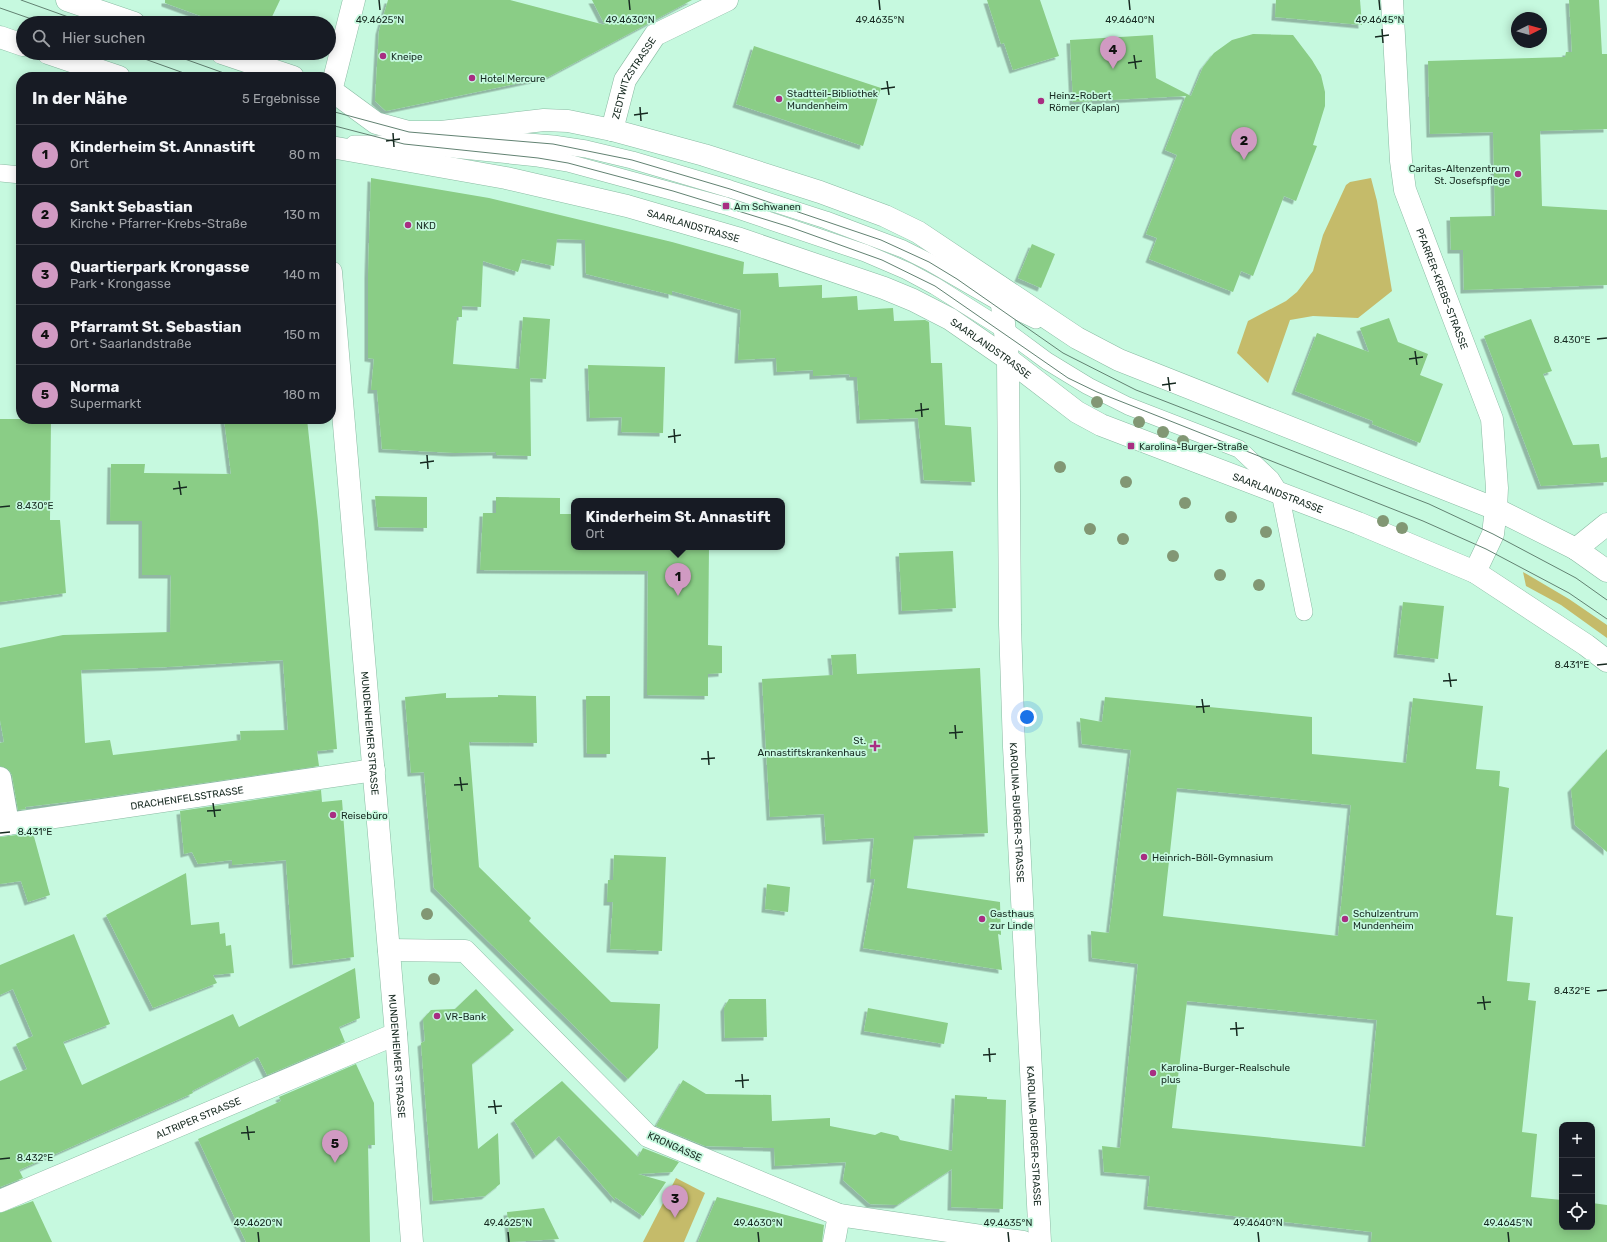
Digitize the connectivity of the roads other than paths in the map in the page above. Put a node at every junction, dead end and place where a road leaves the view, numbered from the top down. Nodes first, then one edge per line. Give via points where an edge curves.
1 (67, 0) edge
2 (354, 0) edge
3 (727, 0) edge
4 (1392, 0) edge
5 (114, 16) edge
6 (0, 37) edge
7 (16, 43) edge
8 (69, 60) edge
9 (243, 60) edge
10 (104, 72) edge
11 (278, 72) edge
12 (336, 72) edge
13 (336, 94) edge
14 (612, 130) junction
15 (425, 133) junction
16 (336, 146) edge
17 (336, 147) edge
18 (0, 173) edge
19 (16, 175) edge
20 (1001, 296) junction
21 (336, 330) edge
22 (1005, 330) junction
23 (1008, 359) junction
24 (1280, 493) junction
25 (1496, 509) junction
26 (1607, 524) edge
27 (1576, 549) junction
28 (1475, 572) junction
29 (1607, 572) edge
30 (1304, 612) dead end
31 (1607, 661) edge
32 (374, 770) junction
33 (0, 778) edge
34 (4, 824) edge
35 (389, 950) junction
36 (396, 1034) junction
37 (0, 1201) edge
38 (839, 1215) junction
39 (412, 1242) edge
40 (834, 1242) edge
41 (1023, 1242) edge
42 (1040, 1242) edge

1 - 5 street
2 - 12 street
3 - 14 street, ZEDTWITZSTRASSE via 655,35 625,80
4 - 25 street, PFARRER-KREBS-STRASSE via 1404,190 1492,419
6 - 7 street
8 - 10 street
9 - 11 street
13 - 15 street via 376,123 409,132
14 - 15 street via 554,120
14 - 20 street via 734,164 885,216 918,232
15 - 20 lane via 553,144 632,160 730,189 881,240
16 - 22 lane via 404,144 538,158 673,191 790,226 882,260 935,286
17 - 23 street, SAARLANDSTRASSE via 506,178 627,206 737,238 814,263 913,300 950,319
18 - 19 lane
20 - 22 street, KAROLINA-BURGER-STRASSE
20 - 25 street via 1119,360
21 - 32 street, MUNDENHEIMER STRASSE
22 - 23 street, KAROLINA-BURGER-STRASSE
22 - 24 lane via 1046,361 1088,386 1128,406 1239,449 1271,479
23 - 24 street, SAARLANDSTRASSE via 1077,412 1101,425
23 - 42 street, KAROLINA-BURGER-STRASSE via 1010,625 1014,747
24 - 28 street, SAARLANDSTRASSE
24 - 30 lane
25 - 27 street
25 - 28 street, PFARRER-KREBS-STRASSE via 1493,534
26 - 27 street
27 - 29 street
28 - 31 street, SAARLANDSTRASSE
32 - 34 street, DRACHENFELSSTRASSE
32 - 35 street, MUNDENHEIMER STRASSE
33 - 34 street
35 - 36 street, MUNDENHEIMER STRASSE
35 - 38 street, KRONGASSE via 465,951 648,1136
36 - 37 street, ALTRIPER STRASSE
36 - 39 street, MUNDENHEIMER STRASSE
38 - 40 street
38 - 41 street, KRONGASSE

